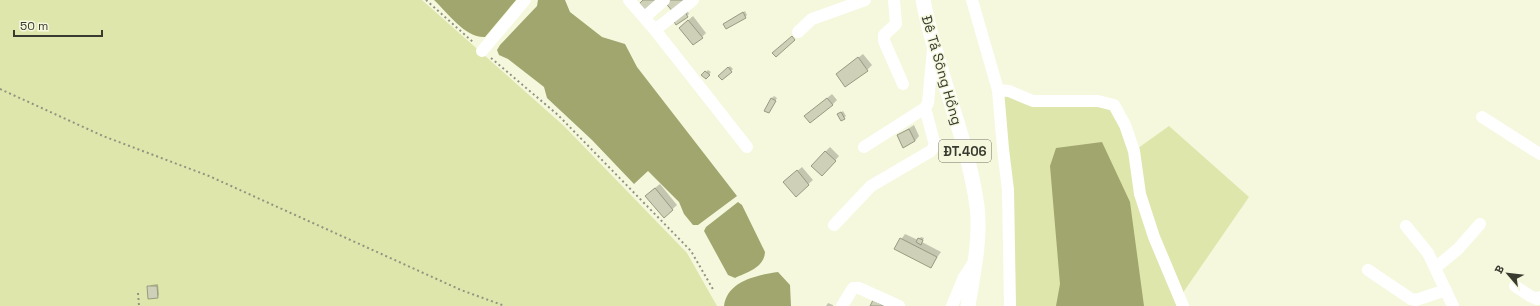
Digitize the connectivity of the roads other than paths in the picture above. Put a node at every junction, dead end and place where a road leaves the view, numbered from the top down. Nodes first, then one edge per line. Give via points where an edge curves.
1 (525, 0) edge
2 (629, 0) edge
3 (664, 0) edge
4 (694, 0) edge
5 (866, 0) edge
6 (894, 0) edge
7 (923, 0) edge
8 (972, 0) edge
9 (645, 17) junction
10 (655, 30) junction
11 (798, 32) dead end
12 (934, 48) junction
13 (482, 51) road end
14 (903, 84) dead end
15 (998, 90) junction
16 (925, 108) junction
17 (1482, 118) dead end
18 (747, 147) dead end
19 (864, 147) dead end
20 (1540, 154) edge
21 (1480, 224) dead end
22 (834, 225) dead end
23 (1406, 226) dead end
24 (975, 261) junction
25 (1435, 268) junction
26 (1368, 270) dead end
27 (1515, 286) dead end
28 (1446, 290) junction
29 (1540, 297) edge
30 (842, 306) edge
31 (899, 306) edge
32 (952, 306) edge
33 (968, 306) edge
34 (1010, 306) edge
35 (1183, 306) edge
36 (1453, 306) edge

1 - 13 street
2 - 9 street
3 - 9 street
4 - 10 street
5 - 11 street via 812,19
6 - 14 street via 896,24 884,35 884,41
7 - 12 main road, Đê Tả Sông Hồng / ĐT.406
8 - 15 street
9 - 10 street
10 - 18 street
12 - 16 street via 928,103
12 - 24 main road, Đê Tả Sông Hồng / ĐT.406 via 968,158 977,207
15 - 34 street via 1008,190
15 - 35 street via 1009,91 1034,101 1098,101 1114,105 1134,151 1140,194 1154,237
16 - 19 street
16 - 22 street via 934,144 931,151 871,186
17 - 20 street
21 - 25 street via 1458,249
23 - 25 street via 1428,253
24 - 32 street via 964,277
24 - 33 main road, Đê Tả Sông Hồng / ĐT.406
25 - 28 street
26 - 28 street via 1411,299 1416,300
27 - 29 street via 1530,296 1537,299
28 - 36 street
30 - 31 street via 853,288 859,288

